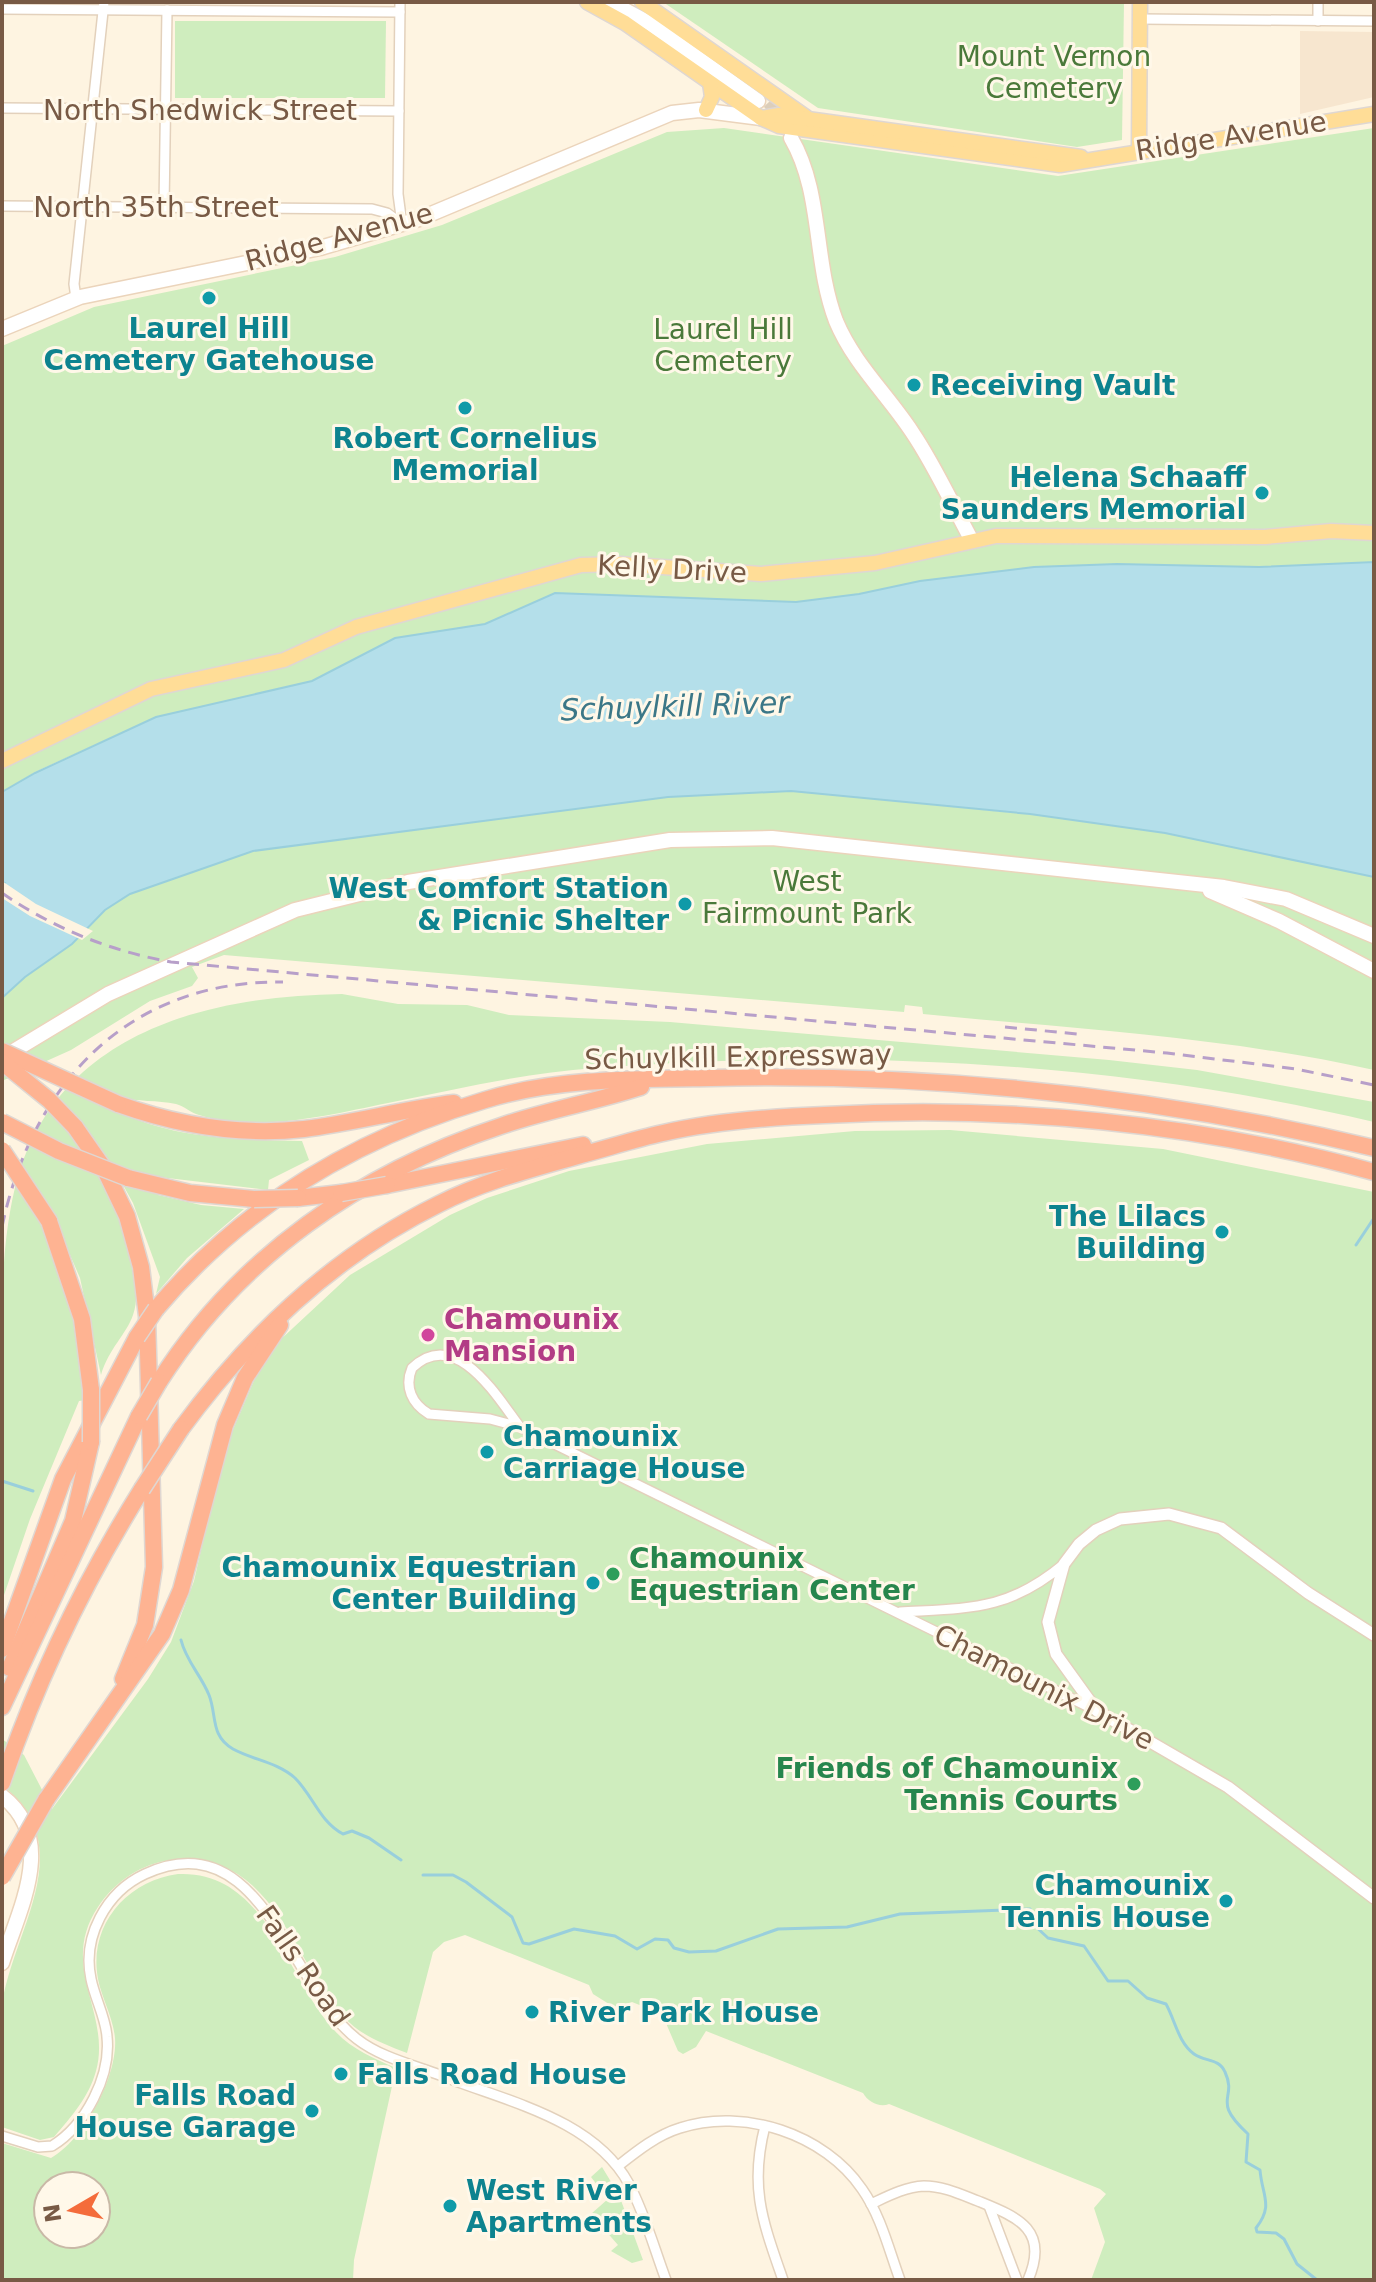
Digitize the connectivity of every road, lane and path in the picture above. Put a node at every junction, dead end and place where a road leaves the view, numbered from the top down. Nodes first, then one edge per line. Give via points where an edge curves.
1 (587, 2) edge
2 (610, 2) edge
3 (623, 2) edge
4 (642, 2) edge
5 (1140, 2) edge
6 (1318, 2) edge
7 (104, 6) edge
8 (400, 7) edge
9 (2, 9) edge
10 (167, 10) junction
11 (1140, 19) junction
12 (1318, 21) junction
13 (1374, 21) edge
14 (710, 83) junction
15 (2, 108) edge
16 (93, 108) junction
17 (166, 108) junction
18 (706, 110) junction
19 (399, 111) junction
20 (1374, 114) edge
21 (761, 118) junction
22 (809, 119) junction
23 (794, 138) tunnel mouth
24 (1139, 150) junction
25 (1088, 158) junction
26 (2, 206) edge
27 (82, 207) junction
28 (164, 207) junction
29 (402, 224) junction
30 (76, 298) junction
31 (2, 329) edge
32 (1374, 533) edge
33 (971, 539) junction
34 (2, 761) edge
35 (1191, 884) junction
36 (1274, 896) junction
37 (1279, 921) junction
38 (1374, 936) edge
39 (1374, 971) edge
40 (2, 1051) edge
41 (2, 1060) edge
42 (668, 1079) junction
43 (488, 1099) junction
44 (2, 1122) edge
45 (664, 1133) junction
46 (1374, 1148) edge
47 (2, 1150) edge
48 (1374, 1172) edge
49 (327, 1274) junction
50 (520, 1427) junction
51 (1064, 1564) junction
52 (896, 1612) junction
53 (1374, 1635) edge
54 (2, 1649) edge
55 (2, 1692) edge
56 (2, 1707) edge
57 (111, 1708) junction
58 (1097, 1711) junction
59 (2, 1783) edge
60 (2, 1796) edge
61 (2, 1877) edge
62 (1374, 1898) edge
63 (2, 1963) edge
64 (765, 2126) junction
65 (2, 2136) edge
66 (618, 2166) junction
67 (871, 2204) junction
68 (989, 2206) junction
69 (666, 2280) edge
70 (783, 2280) edge
71 (900, 2280) edge
72 (1017, 2280) edge
73 (1028, 2280) edge

1 - 14 main road
2 - 3 main road via 763,101
4 - 22 main road
5 - 11 main road
6 - 12 street
7 - 9 street
7 - 10 street
7 - 16 street
8 - 10 street
8 - 19 street
10 - 17 street
11 - 12 street
11 - 24 main road
12 - 13 street
14 - 18 main road via 712,97
14 - 21 main road
15 - 16 street, North Shedwick Street
16 - 17 street, North Shedwick Street
16 - 27 street
17 - 19 street, North Shedwick Street
17 - 28 street
18 - 21 main road, Ridge Avenue
18 - 29 main road, Ridge Avenue via 657,118
19 - 29 street
20 - 24 main road, Ridge Avenue
21 - 22 main road, Ridge Avenue
21 - 25 main road, Ridge Avenue via 779,126 1043,163
22 - 25 main road, Ridge Avenue
23 - 33 main road via 817,185 827,288 848,346 914,433
24 - 25 main road, Ridge Avenue
26 - 27 street, North 35th Street
27 - 28 street, North 35th Street
27 - 30 street
28 - 29 street, North 35th Street via 372,209
29 - 30 main road, Ridge Avenue via 320,248
30 - 31 main road, Ridge Avenue
32 - 33 main road, Kelly Drive
33 - 34 main road, Kelly Drive via 875,563 761,574 581,565 346,630 284,660 151,689
35 - 36 main road
35 - 37 main road
35 - 41 main road via 772,838 696,838 630,846 378,888 295,910 117,989
36 - 37 main road via 1273,914
36 - 38 main road
37 - 39 main road
40 - 43 highway, bridge via 118,1104 170,1120 262,1131
41 - 57 highway, bridge via 75,1127 105,1170 140,1259 147,1316 153,1588 139,1644
42 - 43 highway, Schuylkill Expressway
42 - 46 highway, Schuylkill Expressway via 860,1078 1020,1088 1183,1110
42 - 56 highway, bridge via 500,1126 423,1157 345,1197 235,1285 184,1344 139,1416
43 - 54 highway, Schuylkill Expressway, bridge via 388,1133 318,1170 224,1238 156,1309 63,1479
44 - 45 highway, bridge via 128,1178 190,1193 254,1199 341,1193
45 - 48 highway, Schuylkill Expressway via 815,1115 1003,1114 1197,1134
45 - 49 highway, Schuylkill Expressway via 468,1190 376,1239
47 - 55 highway, bridge via 49,1221 75,1293 91,1390 91,1442 73,1521
49 - 57 highway via 270,1338 245,1378 216,1451 173,1612
49 - 59 highway, Schuylkill Expressway, bridge via 250,1344 181,1429 142,1489 72,1613
50 - 50 street, Chamounix Drive via 485,1381 459,1360 433,1357 412,1368 411,1396 429,1414
50 - 52 street, Chamounix Drive
51 - 52 street via 1010,1599
51 - 53 street via 1079,1544 1108,1524 1145,1514 1184,1516 1221,1528
51 - 58 street via 1048,1615 1050,1638
52 - 58 street, Chamounix Drive
57 - 61 highway, bridge via 46,1800
58 - 62 street, Chamounix Drive via 1228,1787
60 - 63 main road via 21,1815 33,1849
64 - 66 street via 732,2120 690,2125 651,2141
64 - 67 street via 822,2150 853,2177
64 - 70 street via 756,2188
65 - 66 street, Falls Road via 52,2146 90,2104 108,2045 89,1967 96,1927 105,1909 141,1876 169,1867 198,1866 217,1871 250,1892 337,2021 362,2043 562,2123
66 - 69 street via 638,2203
67 - 68 street via 921,2186 948,2189
67 - 71 street
68 - 72 street
68 - 73 street via 1012,2214 1031,2233 1035,2252

